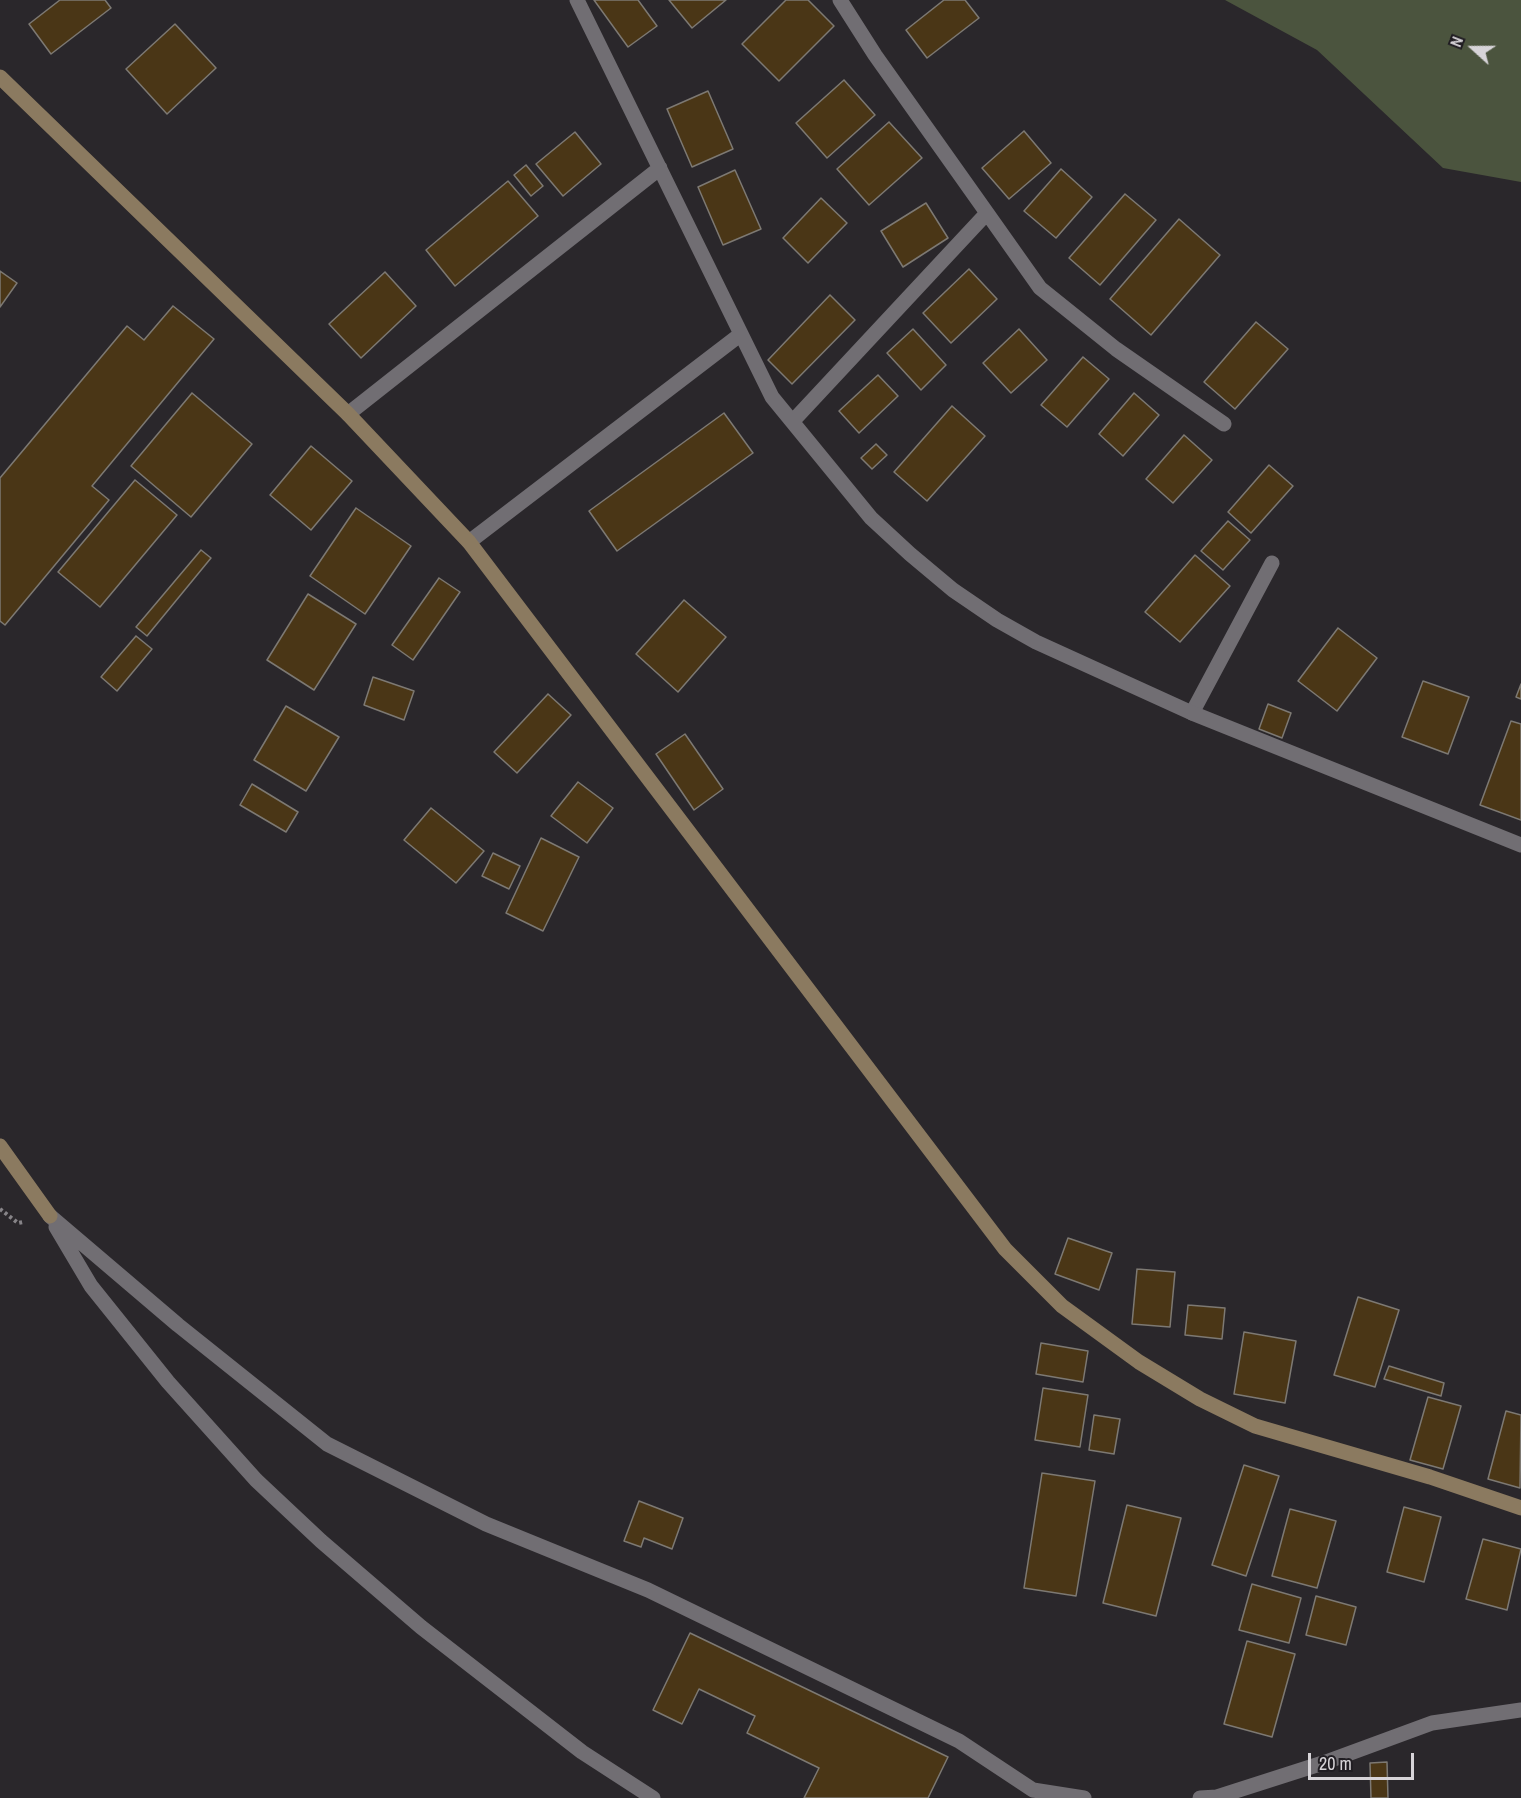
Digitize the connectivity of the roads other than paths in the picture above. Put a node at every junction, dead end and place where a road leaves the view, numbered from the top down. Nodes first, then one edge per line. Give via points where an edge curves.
1 (578, 0) edge
2 (840, 0) edge
3 (0, 77) edge
4 (660, 168) junction
5 (987, 213) junction
6 (741, 334) junction
7 (348, 414) junction
8 (793, 421) junction
9 (1224, 424) dead end
10 (469, 542) junction
11 (1272, 563) dead end
12 (1192, 713) junction
13 (1521, 845) edge
14 (0, 1146) edge
15 (50, 1216) junction
16 (1521, 1508) edge
17 (1521, 1710) edge
18 (653, 1798) edge
19 (1084, 1798) edge
20 (1200, 1798) edge

1 - 4 street
2 - 5 street
3 - 7 street
4 - 6 street
4 - 7 street
5 - 8 street
5 - 9 street via 1040,288 1116,349
6 - 8 street via 772,397
6 - 10 street
7 - 10 street
8 - 12 street via 871,518 953,590 1036,642
10 - 16 street via 1005,1250 1062,1306 1200,1400 1255,1426
11 - 12 street
12 - 13 street
14 - 15 street
15 - 18 street via 91,1286 168,1382 256,1480 421,1627 582,1752
15 - 19 street via 177,1325 327,1444 486,1524 648,1590 959,1741 1033,1790
17 - 20 street via 1432,1723 1326,1762 1217,1797

